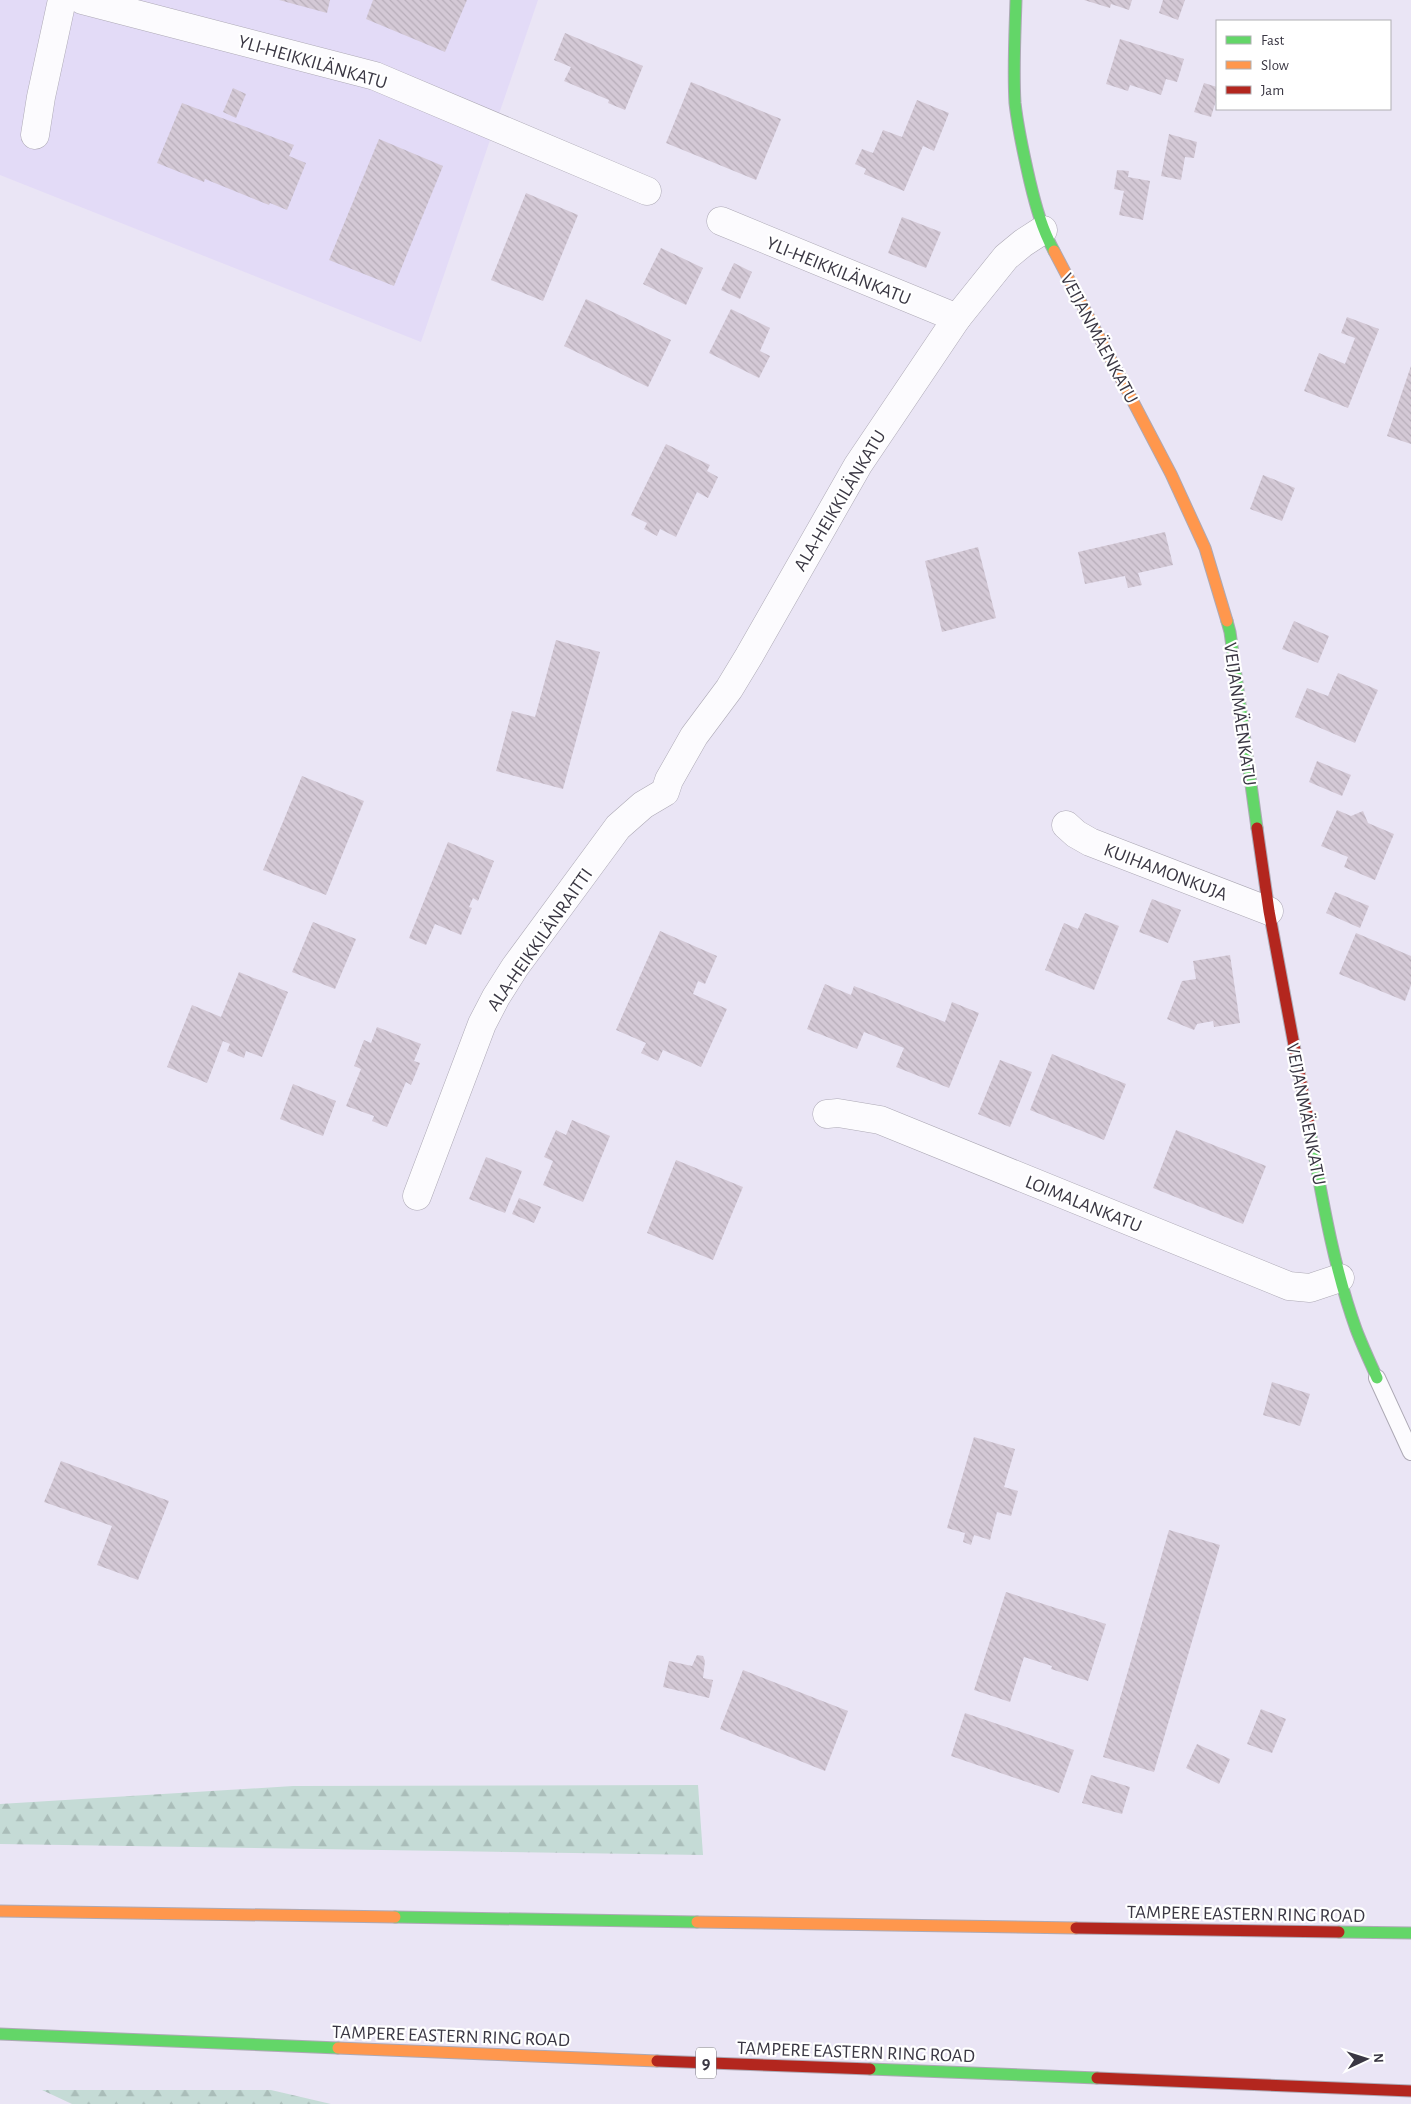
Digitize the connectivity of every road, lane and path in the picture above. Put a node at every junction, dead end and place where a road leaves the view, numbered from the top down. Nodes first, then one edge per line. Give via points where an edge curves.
1 (62, 0) edge
2 (82, 0) edge
3 (1016, 0) edge
4 (34, 135) dead end
5 (647, 191) dead end
6 (721, 221) dead end
7 (1043, 230) junction
8 (957, 318) junction
9 (665, 792) joint
10 (1066, 825) dead end
11 (1269, 911) junction
12 (826, 1114) dead end
13 (417, 1196) dead end
14 (1340, 1278) junction
15 (1377, 1378) joint
16 (1411, 1452) edge
17 (0, 1910) edge
18 (1411, 1933) edge
19 (0, 2034) edge
20 (1411, 2091) edge

1 - 4 street
2 - 5 street, YLI-HEIKKILÄNKATU via 375,76
3 - 7 main road, VEIJANMÄENKATU via 1017,117
6 - 8 street, YLI-HEIKKILÄNKATU
7 - 8 street, ALA-HEIKKILÄNKATU via 1006,257
7 - 11 main road, VEIJANMÄENKATU via 1172,474 1205,548 1230,632
8 - 9 street, ALA-HEIKKILÄNKATU via 858,465 749,656 694,736
9 - 13 street, ALA-HEIKKILÄNRAITTI via 618,826 496,997 482,1024
10 - 11 street, KUIHAMONKUJA via 1090,842
11 - 14 main road, VEIJANMÄENKATU
12 - 14 street, LOIMALANKATU via 880,1120 1289,1286 1310,1288
14 - 15 main road, VEIJANMÄENKATU via 1356,1329
15 - 16 lane, VEIJANMÄENKATU
17 - 18 main road, TAMPERE EASTERN RING ROAD
19 - 20 main road, TAMPERE EASTERN RING ROAD / 9

